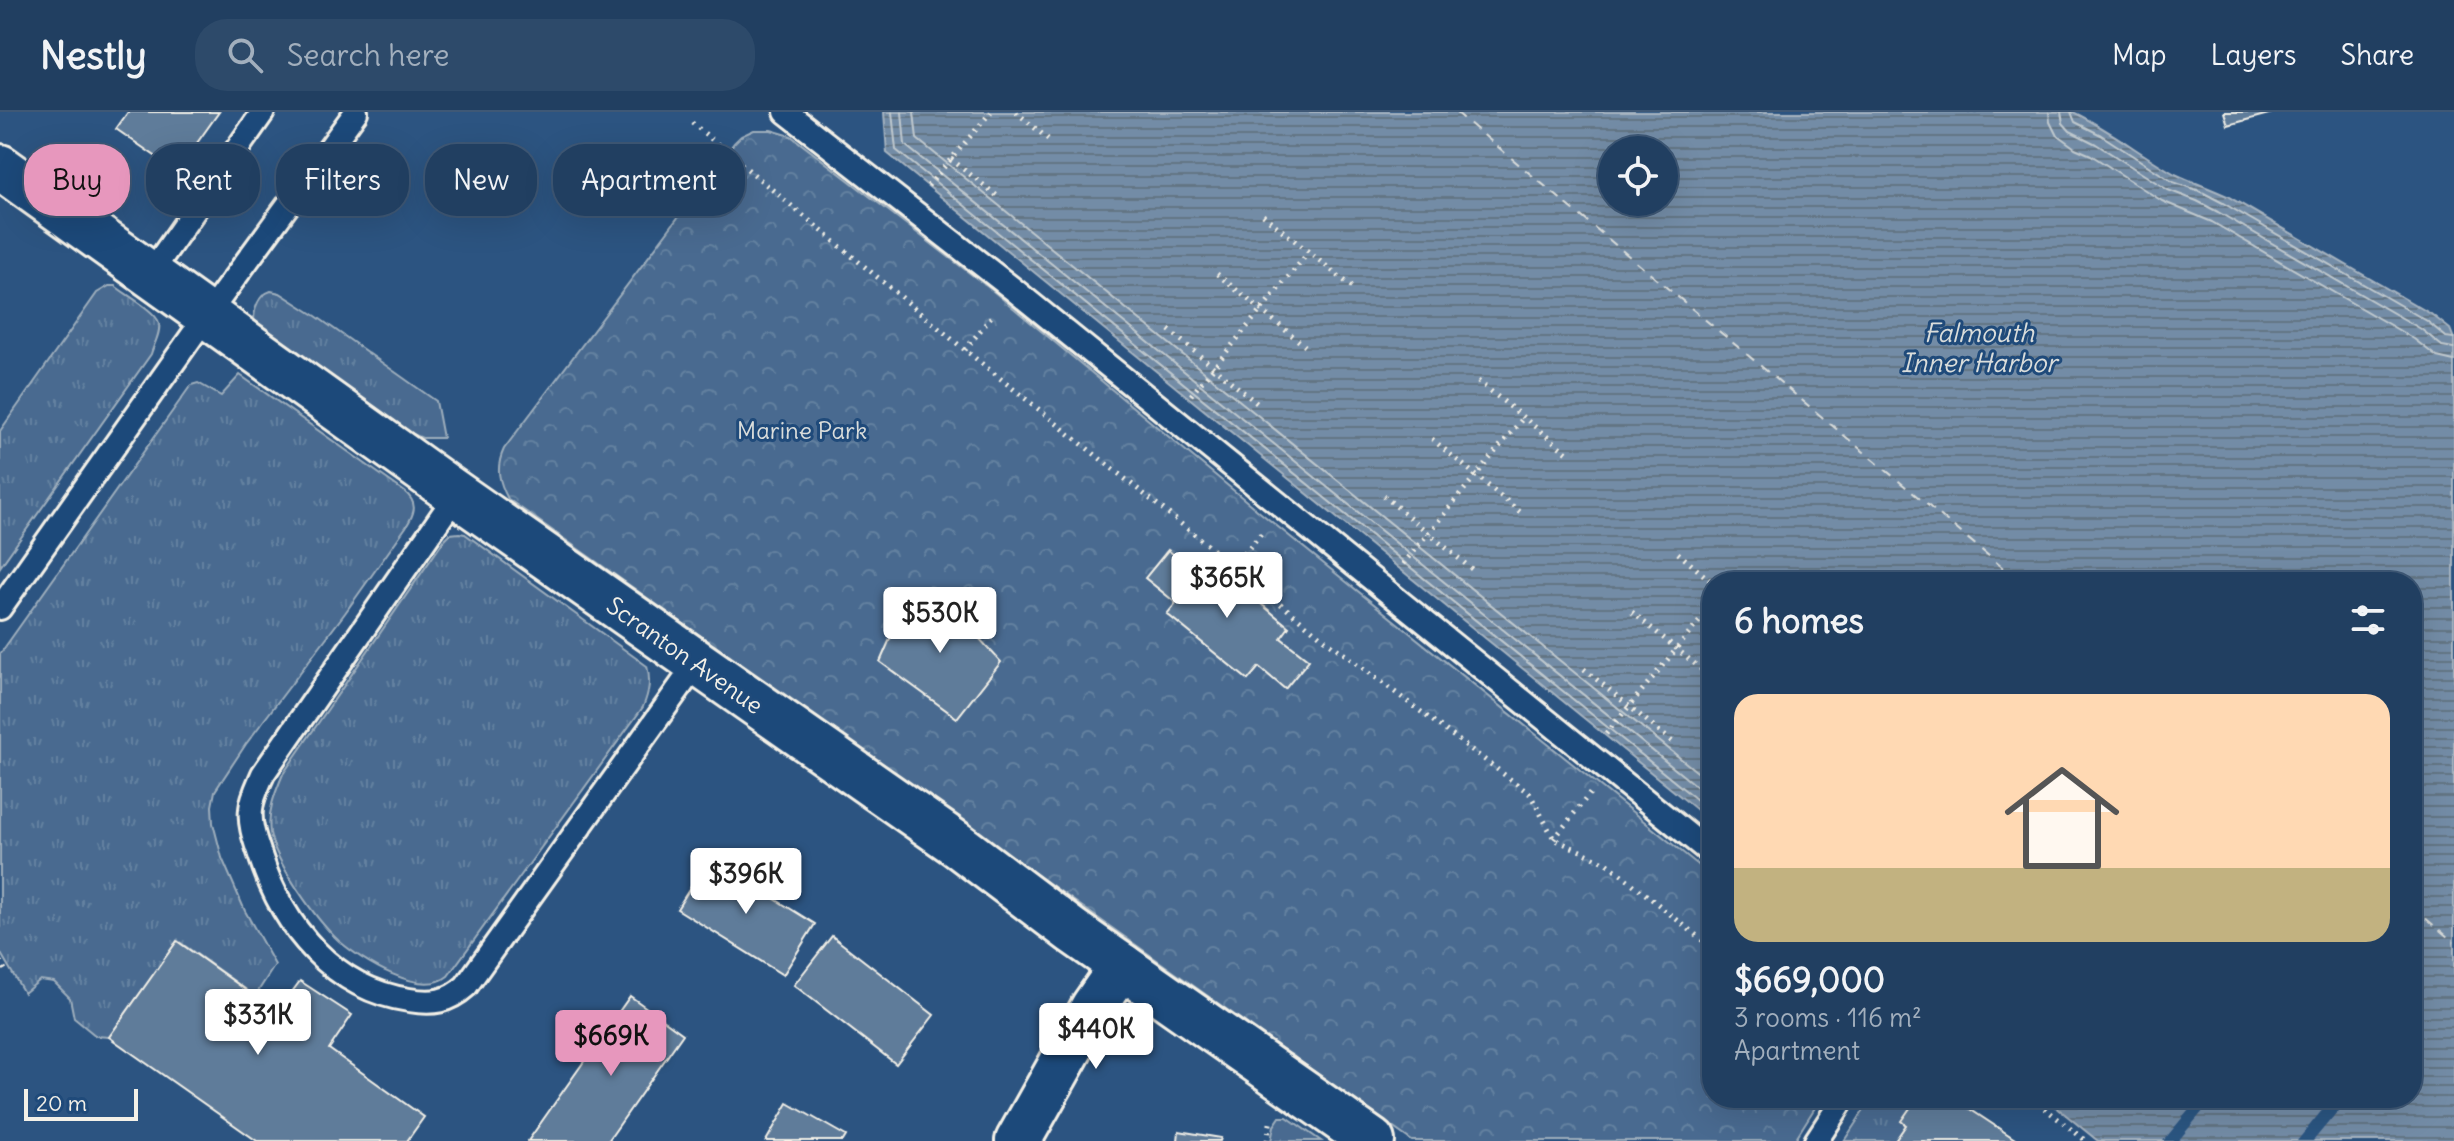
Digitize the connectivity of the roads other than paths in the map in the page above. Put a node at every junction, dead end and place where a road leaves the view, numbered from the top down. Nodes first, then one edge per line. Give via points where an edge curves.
1 (263, 112) edge
2 (356, 112) edge
3 (786, 112) edge
4 (0, 167) edge
5 (150, 274) junction
6 (207, 316) junction
7 (457, 494) junction
8 (0, 608) edge
9 (697, 663) junction
10 (1702, 846) edge
11 (1122, 966) junction
12 (1837, 1108) edge
13 (1018, 1141) edge
14 (1372, 1141) edge
15 (1816, 1141) edge

1 - 5 lane
2 - 6 lane
3 - 10 lane
4 - 5 street, Scranton Avenue
5 - 6 street, Scranton Avenue
6 - 7 street, Scranton Avenue
6 - 8 lane
7 - 9 street, Scranton Avenue
7 - 9 lane via 263,774 250,811 267,875 288,916 323,959 361,987 438,1002 466,986
9 - 11 street, Scranton Avenue
11 - 13 street
11 - 14 street, Scranton Avenue
12 - 15 lane

